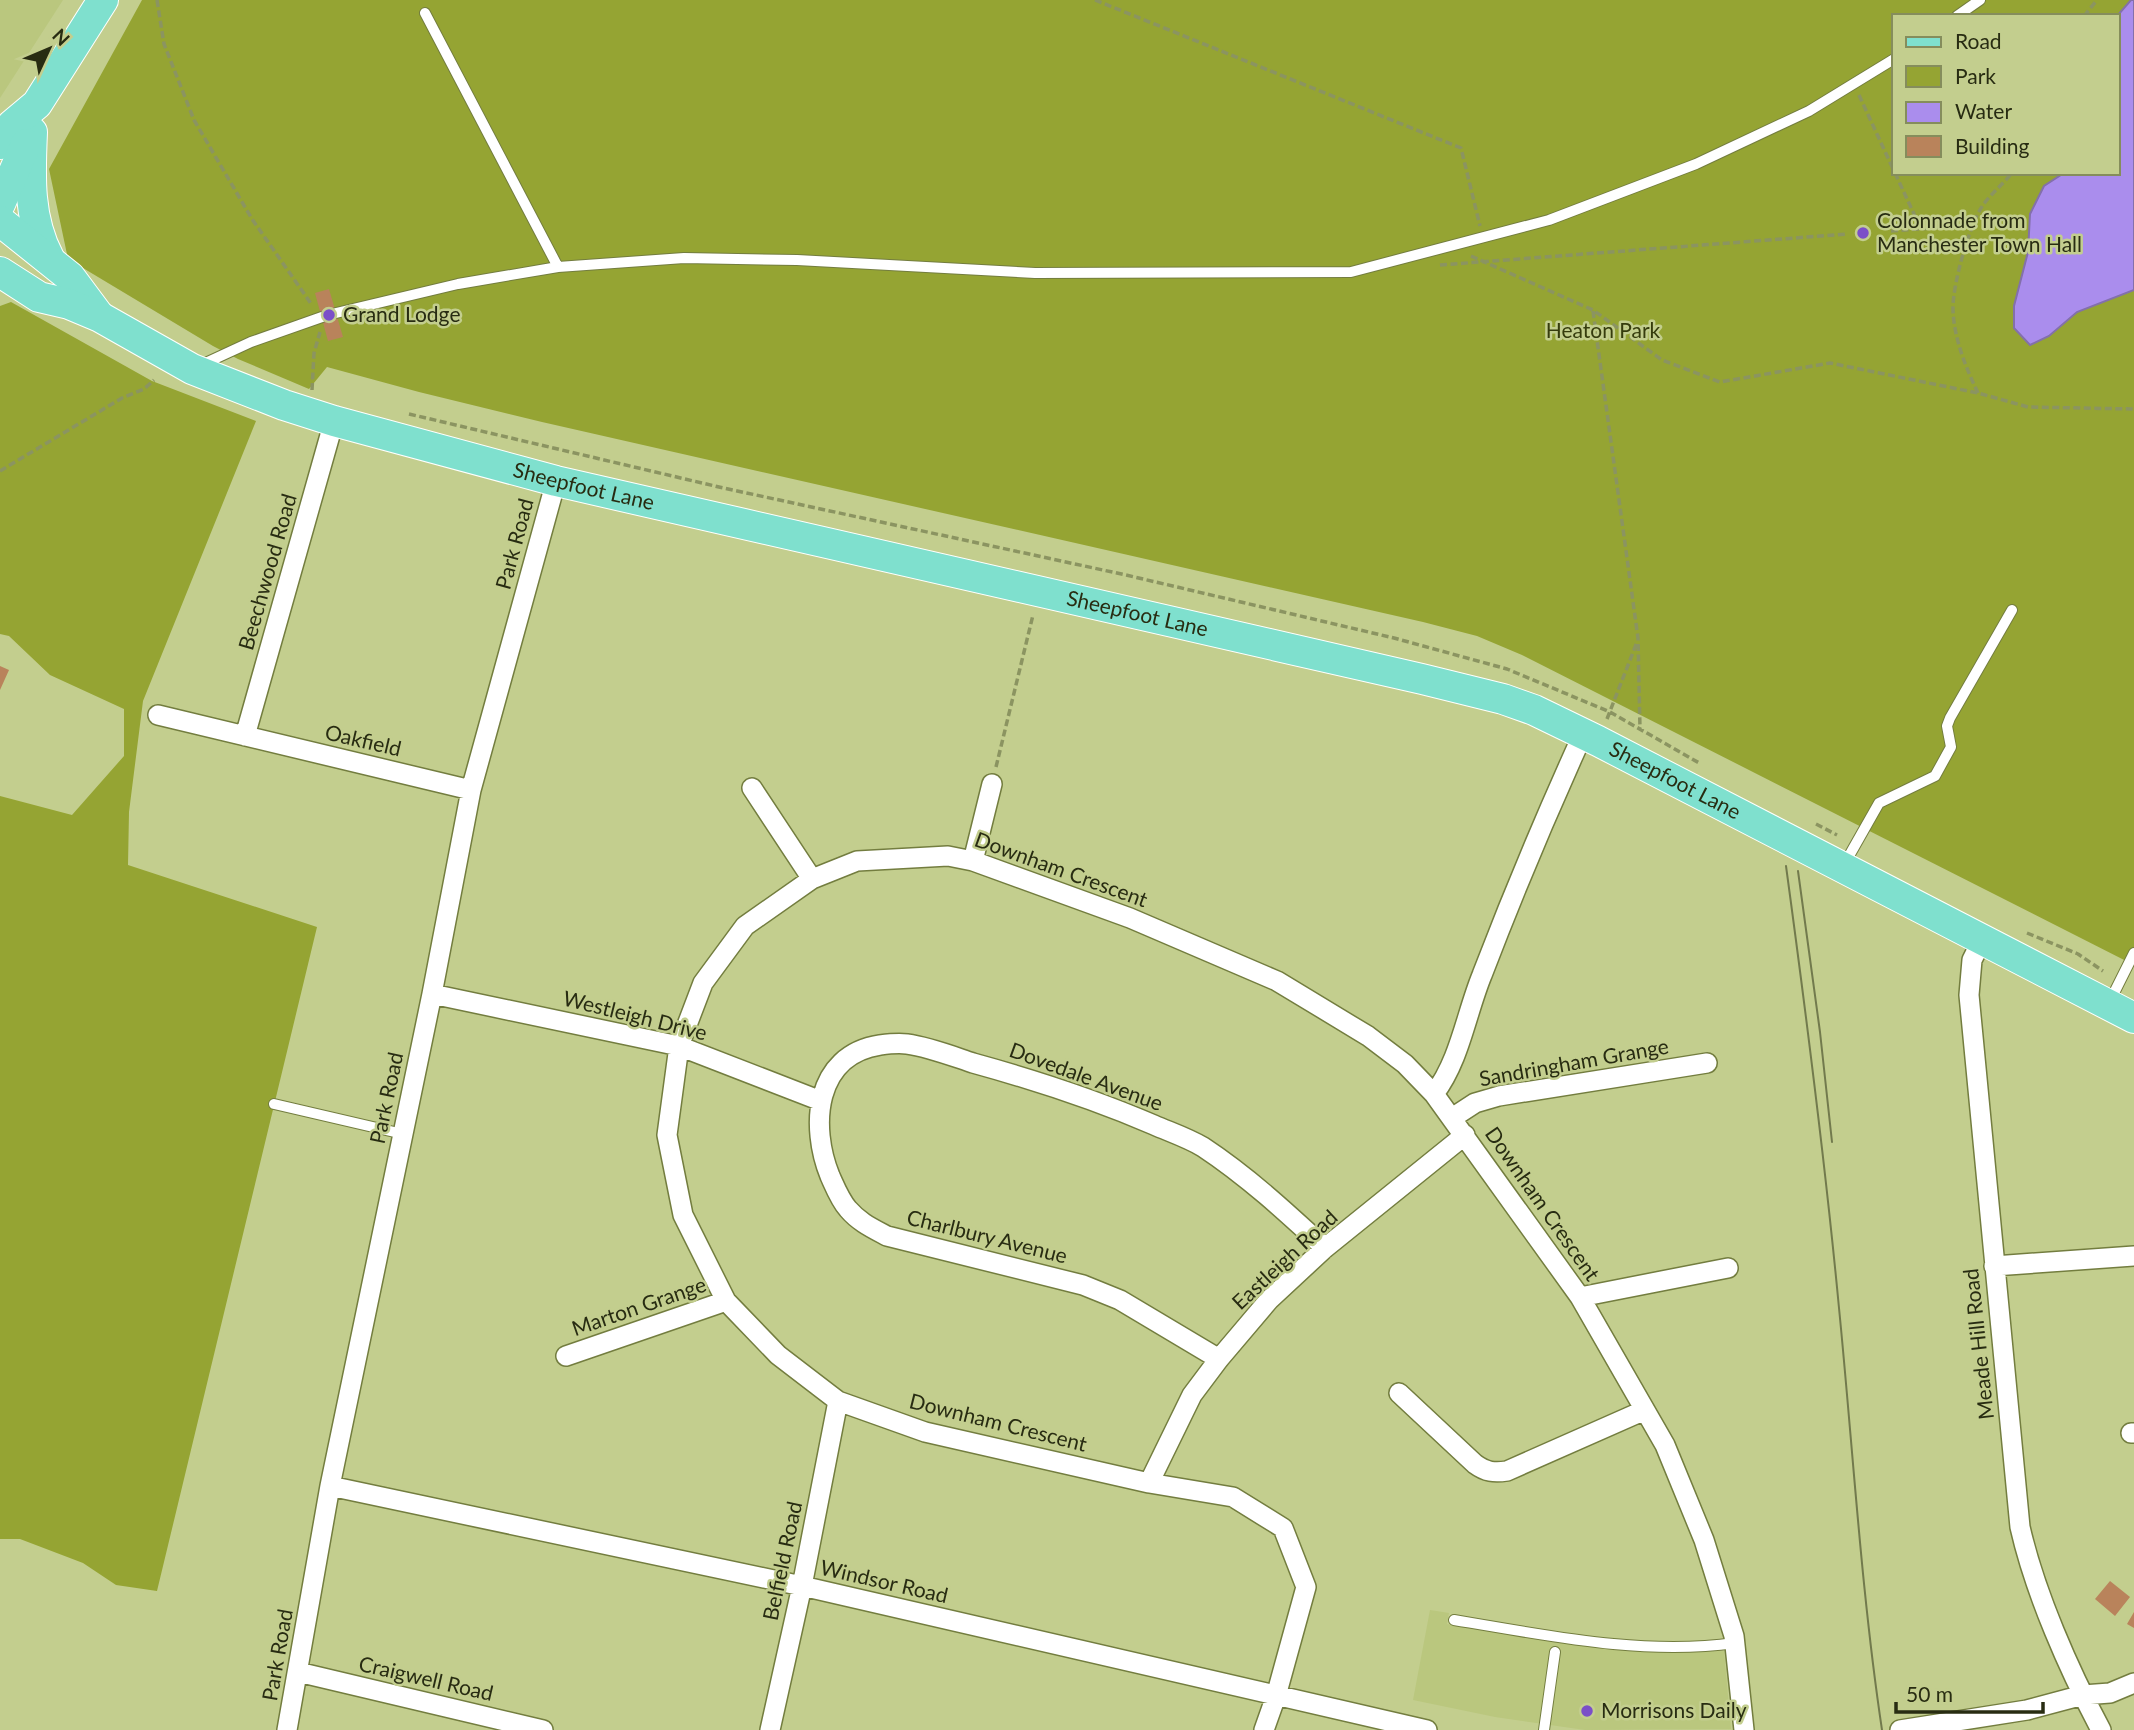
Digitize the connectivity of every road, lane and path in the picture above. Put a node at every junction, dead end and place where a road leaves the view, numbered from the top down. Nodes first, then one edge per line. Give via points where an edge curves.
1 (103, 0) edge
2 (157, 0) edge
3 (1096, 0) edge
4 (1980, 0) edge
5 (2097, 0) edge
6 (425, 13) dead end
7 (1960, 14) edge
8 (2086, 14) edge
9 (1892, 59) edge
10 (1854, 83) junction
11 (16, 127) edge
12 (1892, 165) edge
13 (1896, 175) edge
14 (2010, 175) edge
15 (0, 204) edge
16 (0, 221) edge
17 (1973, 225) junction
18 (1921, 229) junction
19 (1891, 231) dead end
20 (1847, 234) dead end
21 (1483, 237) junction
22 (1446, 245) junction
23 (0, 249) edge
24 (50, 260) junction
25 (1483, 262) junction
26 (1430, 266) dead end
27 (558, 267) junction
28 (0, 272) edge
29 (69, 304) junction
30 (1593, 310) junction
31 (336, 313) dead end
32 (100, 317) junction
33 (319, 318) junction
34 (192, 369) junction
35 (154, 380) dead end
36 (1978, 393) junction
37 (2134, 409) edge
38 (321, 417) junction
39 (0, 471) edge
40 (556, 481) junction
41 (1039, 593) junction
42 (2012, 610) dead end
43 (1638, 638) junction
44 (158, 715) dead end
45 (1640, 729) dead end
46 (245, 736) junction
47 (1590, 737) junction
48 (992, 784) joint
49 (752, 788) dead end
50 (471, 790) junction
51 (973, 861) junction
52 (1843, 867) junction
53 (812, 878) junction
54 (1982, 940) junction
55 (2134, 953) edge
56 (432, 994) junction
57 (2108, 1005) junction
58 (2134, 1018) edge
59 (679, 1046) junction
60 (1707, 1063) dead end
61 (1434, 1094) junction
62 (821, 1101) junction
63 (274, 1104) dead end
64 (1452, 1118) junction
65 (403, 1134) junction
66 (1465, 1135) junction
67 (1325, 1248) junction
68 (2134, 1256) edge
69 (1994, 1266) junction
70 (1728, 1268) dead end
71 (1580, 1297) junction
72 (726, 1301) junction
73 (566, 1356) dead end
74 (1219, 1359) junction
75 (1399, 1393) dead end
76 (838, 1401) junction
77 (1645, 1410) junction
78 (1149, 1483) junction
79 (330, 1486) junction
80 (802, 1586) junction
81 (1454, 1620) dead end
82 (1735, 1643) junction
83 (1555, 1652) dead end
84 (299, 1672) junction
85 (2134, 1683) edge
86 (2083, 1695) junction
87 (1276, 1696) junction
88 (288, 1730) edge
89 (543, 1730) edge
90 (770, 1730) edge
91 (1264, 1730) edge
92 (1427, 1730) edge
93 (1544, 1730) edge
94 (1744, 1730) edge
95 (1900, 1730) edge
96 (2101, 1730) edge

1 - 11 main road
2 - 33 path via 164,44 194,120 252,219
3 - 21 path via 1461,148
4 - 7 lane
5 - 8 path
6 - 27 lane
9 - 10 lane
10 - 12 path
10 - 21 lane via 1810,111 1696,164 1549,220
11 - 15 main road
11 - 24 main road via 31,180 33,219
13 - 18 path
14 - 17 path via 1983,205
16 - 24 main road, Sheepfoot Lane
17 - 18 path
17 - 36 path via 1962,256 1953,310 1962,358
18 - 19 path
20 - 25 path
21 - 22 lane
22 - 25 path
22 - 27 lane via 1351,272 1035,273 684,258
23 - 29 main road
24 - 32 main road, Sheepfoot Lane via 70,277
25 - 26 path
25 - 30 path
27 - 31 lane via 458,284
28 - 29 main road, Sheepfoot Lane via 39,297
29 - 32 main road, Sheepfoot Lane
30 - 36 path via 1662,360 1720,382 1830,363
30 - 43 path
32 - 34 main road, Sheepfoot Lane
33 - 34 lane
33 - 38 path via 314,353
34 - 38 main road, Sheepfoot Lane
35 - 39 path
36 - 37 path via 2028,407
38 - 40 main road, Sheepfoot Lane
38 - 46 street, Beechwood Road
40 - 41 main road, Sheepfoot Lane
40 - 50 street, Park Road
41 - 47 main road, Sheepfoot Lane via 1503,699
41 - 48 path
42 - 52 lane via 1950,718 1951,747 1935,776 1879,803
43 - 45 path
43 - 47 path
44 - 46 street, Oakfield
46 - 50 street, Oakfield
47 - 52 main road, Sheepfoot Lane
47 - 61 street via 1510,902 1453,1064
48 - 51 street
49 - 53 street
50 - 56 street, Park Road
51 - 53 street, Downham Crescent via 948,856 857,861
51 - 61 street, Downham Crescent via 1130,918 1277,981 1368,1036
52 - 54 main road, Sheepfoot Lane
53 - 59 street, Downham Crescent via 745,926 703,983
54 - 57 main road, Sheepfoot Lane
54 - 69 street, Meade Hill Road via 1972,960 1969,995
55 - 57 lane
56 - 59 street, Westleigh Drive
56 - 65 street, Park Road
57 - 58 main road, Sheepfoot Lane
59 - 62 street, Westleigh Drive
59 - 72 street, Downham Crescent via 667,1135 682,1215
60 - 64 street, Sandringham Grange via 1499,1096 1475,1102
61 - 64 street, Downham Crescent
62 - 67 street, Dovedale Avenue via 833,1071 844,1060 878,1046 906,1044 1004,1071 1116,1109 1200,1145 1260,1188
62 - 74 street, Charlbury Avenue via 818,1133 823,1158 845,1207 859,1222 887,1236 1083,1286 1120,1300
63 - 65 lane
64 - 66 street, Downham Crescent
65 - 79 street, Park Road
66 - 67 street, Eastleigh Road
66 - 71 street, Downham Crescent
67 - 74 street, Eastleigh Road via 1269,1300
68 - 69 street
69 - 86 street, Meade Hill Road via 2020,1527 2032,1573
70 - 71 street
71 - 77 street, Downham Crescent
72 - 73 street, Marton Grange
72 - 76 street, Downham Crescent via 778,1355
74 - 78 street, Eastleigh Road via 1192,1395
75 - 77 street via 1475,1464 1496,1472
76 - 78 street, Downham Crescent via 925,1432
76 - 80 street, Belfield Road
77 - 82 street, Downham Crescent via 1665,1445 1704,1540
78 - 87 street, Downham Crescent via 1233,1497 1283,1528 1306,1587
79 - 80 street, Windsor Road
79 - 84 street, Park Road
80 - 87 street, Windsor Road
80 - 90 street, Belfield Road
81 - 82 lane via 1652,1647
82 - 94 street, Downham Crescent
83 - 93 lane
84 - 88 street, Park Road
84 - 89 street, Craigwell Road
85 - 86 street via 2110,1693
86 - 95 street via 2027,1710
86 - 96 street, Meade Hill Road
87 - 91 street, Downham Crescent
87 - 92 street, Windsor Road

